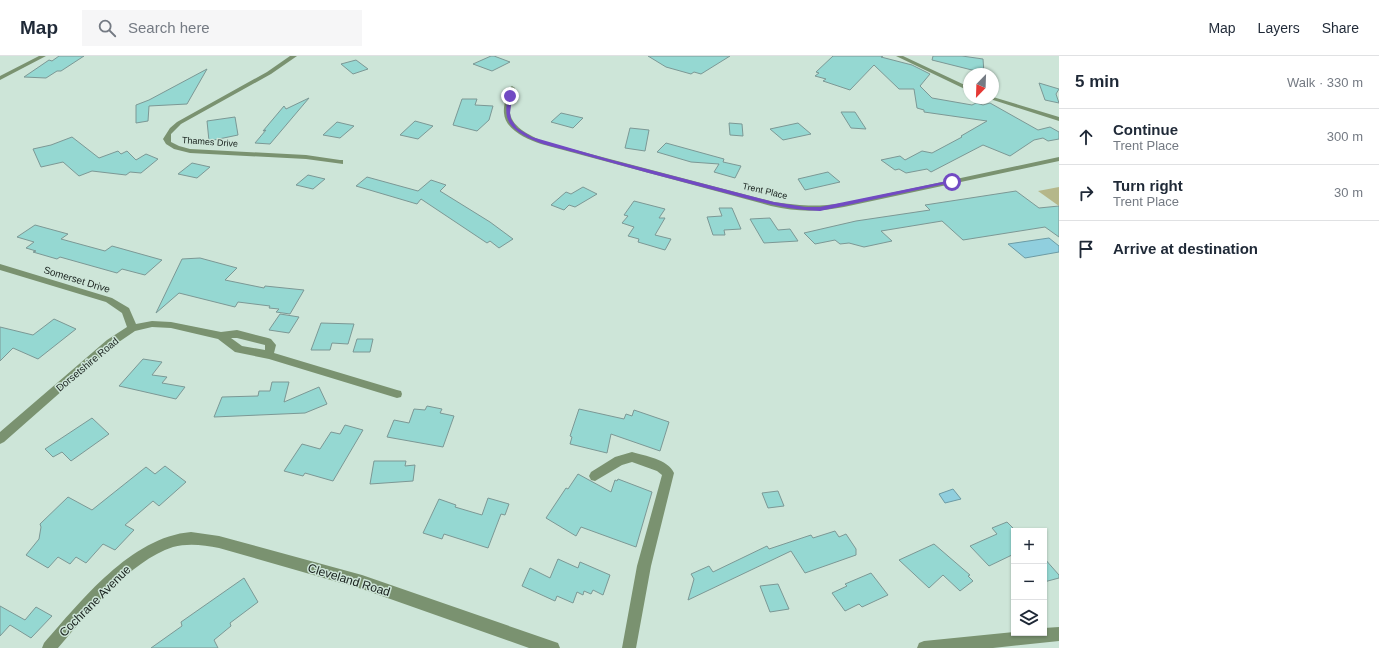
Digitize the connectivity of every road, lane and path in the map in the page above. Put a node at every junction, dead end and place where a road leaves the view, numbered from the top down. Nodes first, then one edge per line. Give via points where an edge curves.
1 (43, 56) edge
2 (294, 56) edge
3 (899, 56) edge
4 (0, 78) edge
5 (963, 85) edge
6 (512, 88) dead end
7 (999, 101) edge
8 (1059, 120) edge
9 (1059, 159) edge
10 (340, 162) dead end
11 (0, 267) edge
12 (132, 328) junction
13 (397, 394) dead end
14 (0, 439) edge
15 (595, 476) dead end
16 (143, 556) joint
17 (1059, 634) edge
18 (49, 648) edge
19 (553, 648) edge
20 (629, 648) edge
21 (924, 648) edge

1 - 4 street
2 - 10 street, Thames Drive via 270,73 179,123 168,134 167,141 176,149 190,151 306,156
3 - 5 street
6 - 9 street, Trent Place via 508,119 516,129 530,138 767,202 805,209 844,205
7 - 8 street
11 - 12 street, Somerset Drive via 110,300 126,311 131,318
12 - 13 street, Dorsetshire Road via 152,324 171,325 221,336 239,349 269,355
12 - 14 street, Dorsetshire Road via 110,343
15 - 20 street via 619,462 632,458 661,467 668,473 644,566
16 - 18 street, Cochrane Avenue via 107,586
16 - 19 street, Cleveland Road via 172,541 190,538 212,540 362,582
17 - 21 street

